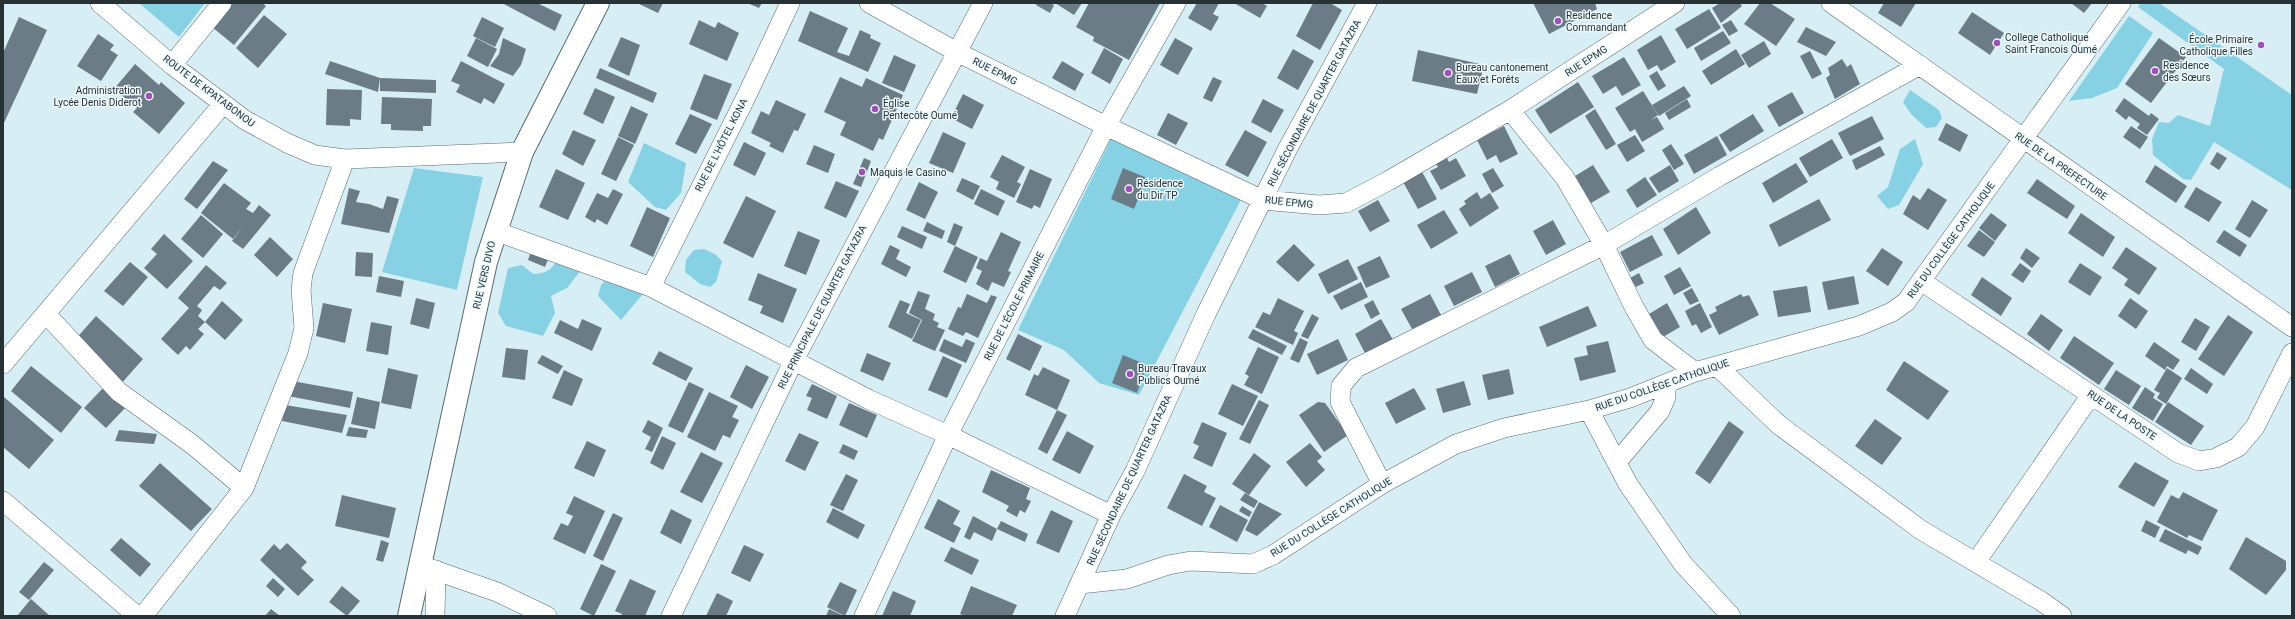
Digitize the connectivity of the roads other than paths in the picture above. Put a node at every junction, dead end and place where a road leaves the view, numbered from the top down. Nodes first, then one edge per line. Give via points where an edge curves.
1 (100, 3) edge
2 (222, 3) edge
3 (598, 3) edge
4 (790, 3) edge
5 (869, 3) edge
6 (983, 3) edge
7 (1176, 3) edge
8 (1367, 3) edge
9 (1675, 3) edge
10 (1831, 3) edge
11 (2121, 3) edge
12 (957, 52) junction
13 (172, 65) junction
14 (1920, 65) junction
15 (223, 104) junction
16 (1510, 110) junction
17 (1106, 126) junction
18 (2024, 140) junction
19 (522, 152) junction
20 (345, 159) junction
21 (1263, 200) junction
22 (495, 231) junction
23 (1604, 245) junction
24 (1921, 281) junction
25 (651, 286) junction
26 (46, 314) junction
27 (2292, 327) edge
28 (2292, 353) edge
29 (794, 360) junction
30 (3, 364) edge
31 (1717, 366) junction
32 (1695, 372) junction
33 (1666, 384) junction
34 (2091, 395) junction
35 (1589, 410) junction
36 (948, 435) junction
37 (1617, 462) junction
38 (1382, 484) junction
39 (244, 488) junction
40 (3, 501) edge
41 (1111, 515) junction
42 (1976, 562) junction
43 (428, 568) junction
44 (1080, 584) junction
45 (137, 616) edge
46 (143, 616) edge
47 (409, 616) edge
48 (435, 616) edge
49 (547, 616) edge
50 (671, 616) edge
51 (864, 616) edge
52 (1065, 616) edge
53 (1731, 616) edge
54 (2062, 616) edge

1 - 13 street, ROUTE DE KPATABONOU
2 - 13 street
3 - 19 main road, RUE VERS DIVO
4 - 25 street, RUE DE L'HÔTEL KONA
5 - 12 street, RUE EPMG
6 - 12 street, RUE PRINCIPALE DE QUARTER GATAZRA
7 - 17 street, RUE DE L'ÉCOLE PRIMAIRE
8 - 21 street, RUE SÉCONDAIRE DE QUARTER GATAZRA via 1288,148
9 - 16 street, RUE EPMG
10 - 14 street, RUE DE LA PREFECTURE
11 - 18 street, RUE DU COLLÈGE CATHOLIQUE
12 - 17 street, RUE EPMG
12 - 29 street, RUE PRINCIPALE DE QUARTER GATAZRA
13 - 15 street, ROUTE DE KPATABONOU
14 - 18 street, RUE DE LA PREFECTURE
14 - 23 street via 1720,176
15 - 20 street, ROUTE DE KPATABONOU via 245,120 287,143 315,155
15 - 26 street
16 - 21 street, RUE EPMG via 1346,203 1319,205
16 - 23 street via 1565,178
17 - 21 street, RUE EPMG
17 - 36 street, RUE DE L'ÉCOLE PRIMAIRE
18 - 24 street, RUE DU COLLÈGE CATHOLIQUE
18 - 27 street, RUE DE LA PREFECTURE
19 - 20 street, ROUTE DE KPATABONOU
19 - 22 main road, RUE VERS DIVO
20 - 39 street via 303,273 301,290 304,328 298,353
21 - 41 street, RUE SÉCONDAIRE DE QUARTER GATAZRA via 1206,314 1135,471
22 - 25 street
22 - 43 main road, RUE VERS DIVO via 484,270
23 - 32 street via 1634,307 1654,340
23 - 38 street via 1356,368 1347,377 1341,386 1340,402
24 - 31 street, RUE DU COLLÈGE CATHOLIQUE via 1906,302 1880,319
24 - 34 street, RUE DE LA POSTE
25 - 29 street
26 - 30 street
26 - 39 street via 119,392 193,445
28 - 34 street, RUE DE LA POSTE via 2255,427 2238,446 2216,458 2199,461 2178,453
29 - 36 street via 868,399
29 - 50 street, RUE PRINCIPALE DE QUARTER GATAZRA
31 - 32 street, RUE DU COLLÈGE CATHOLIQUE
31 - 42 street via 1779,425 1921,530
32 - 33 street, RUE DU COLLÈGE CATHOLIQUE
33 - 35 street, RUE DU COLLÈGE CATHOLIQUE
33 - 37 street via 1666,397 1660,411
34 - 42 street
35 - 37 street
35 - 38 street, RUE DU COLLÈGE CATHOLIQUE via 1484,434 1429,458
36 - 41 street
36 - 51 street, RUE DE L'ÉCOLE PRIMAIRE
37 - 53 street via 1628,484 1683,564
38 - 44 street, RUE DU COLLÈGE CATHOLIQUE via 1291,544 1253,564 1190,561 1168,565 1127,579
39 - 46 street
40 - 45 street
41 - 44 street, RUE SÉCONDAIRE DE QUARTER GATAZRA
42 - 54 street
43 - 47 main road, RUE VERS DIVO
43 - 48 street
43 - 49 street via 497,592
44 - 52 street, RUE SÉCONDAIRE DE QUARTER GATAZRA

